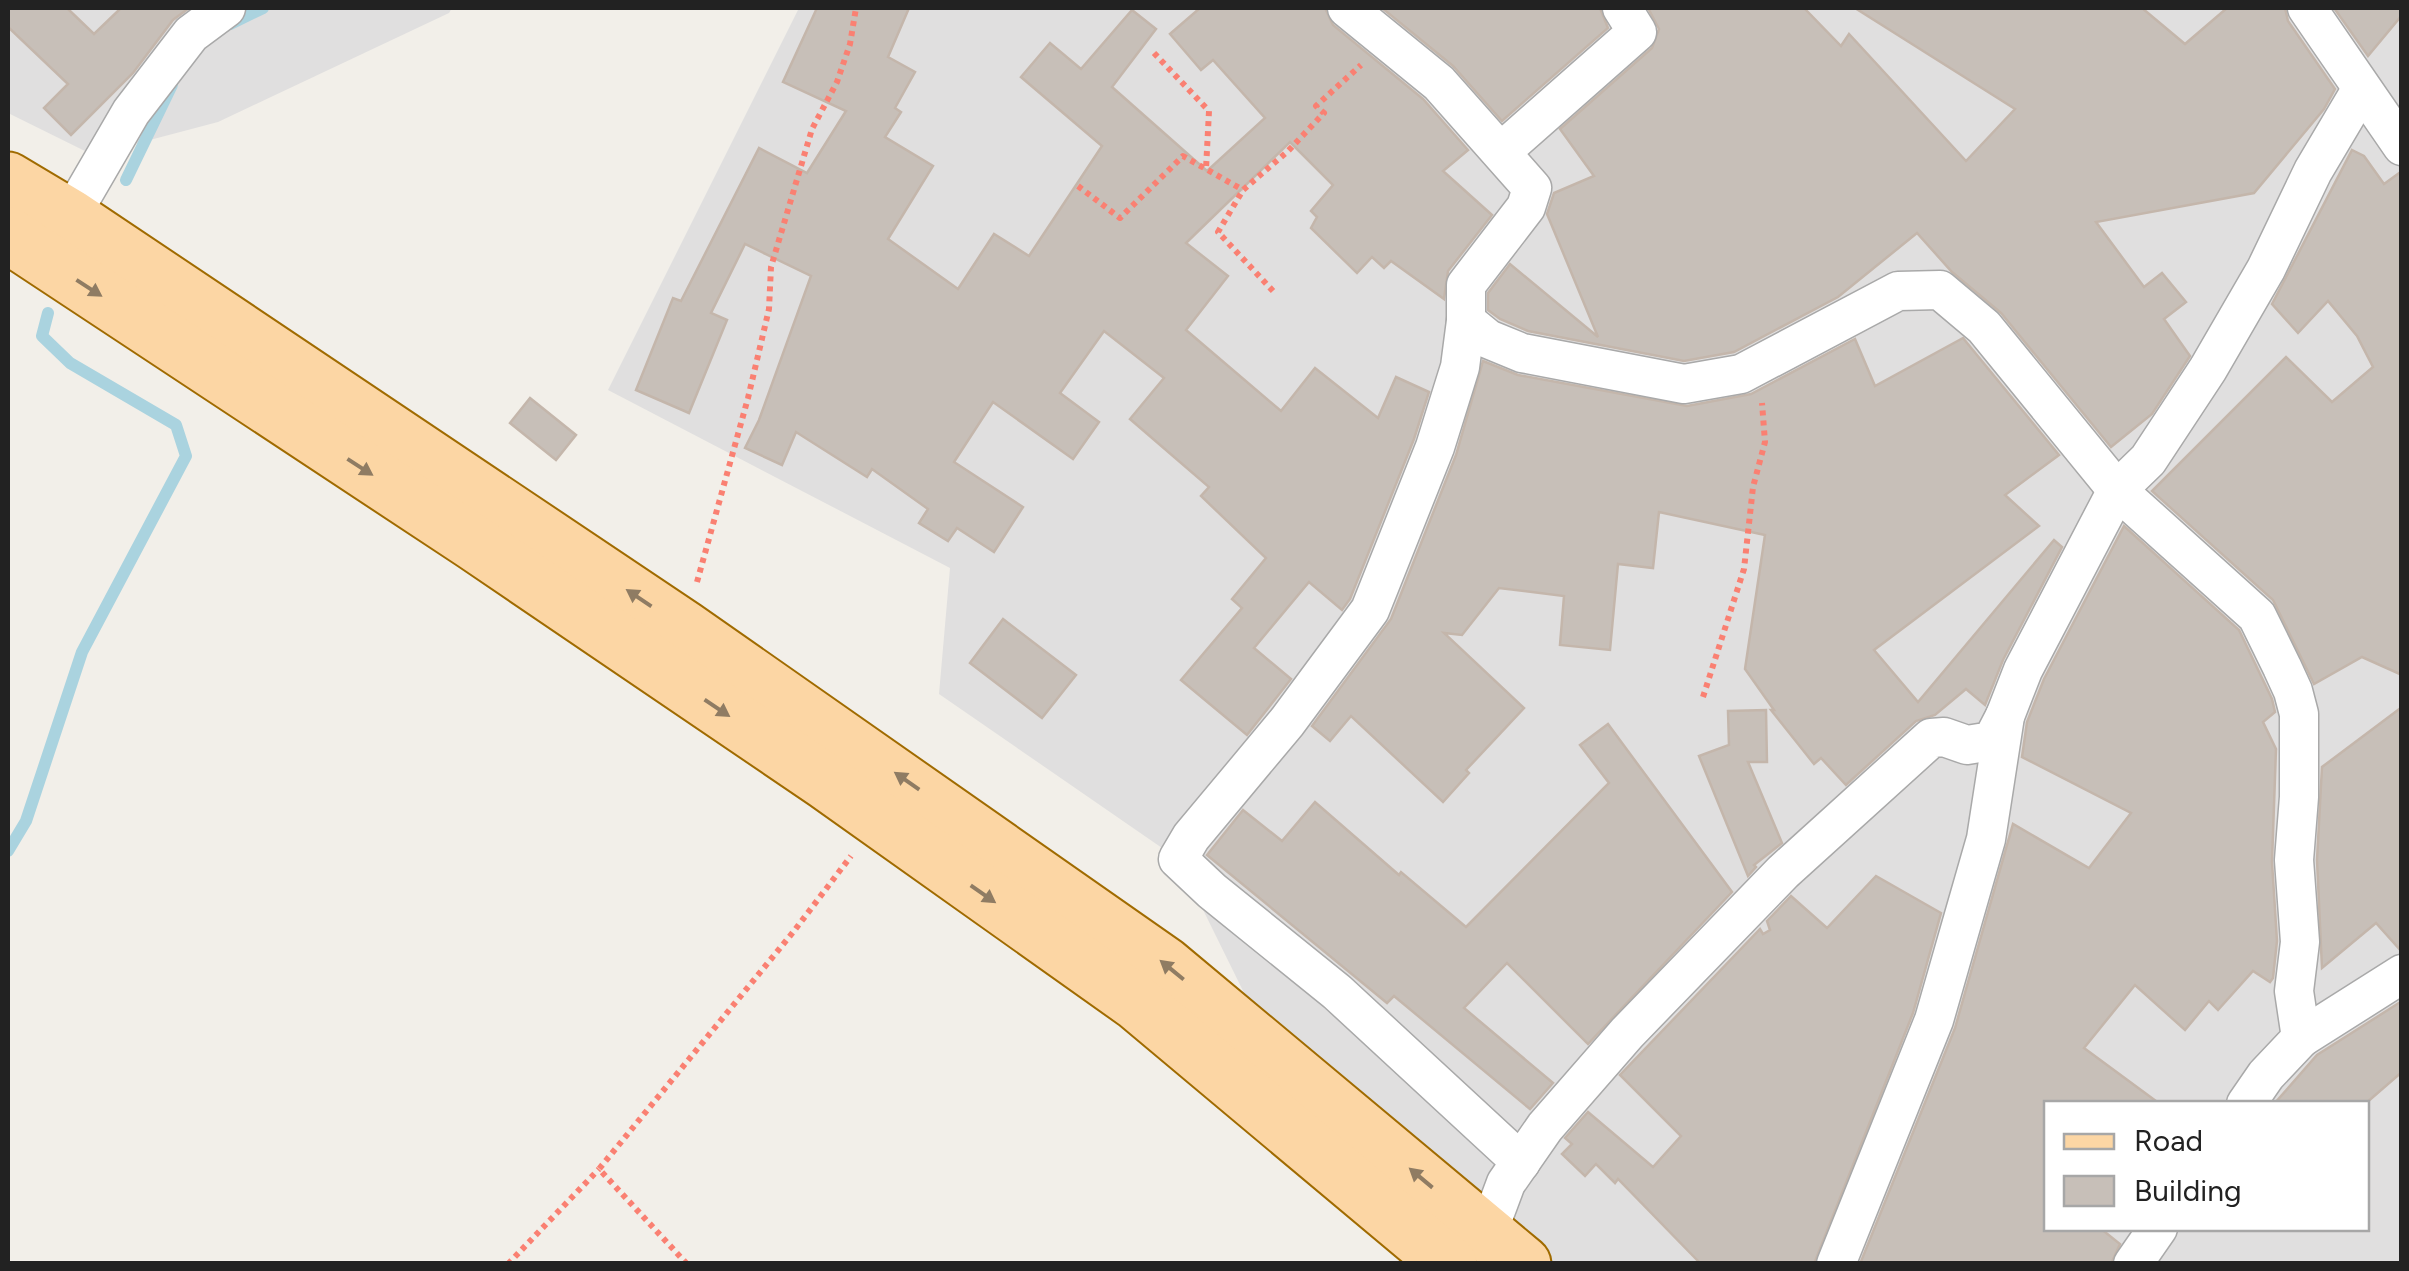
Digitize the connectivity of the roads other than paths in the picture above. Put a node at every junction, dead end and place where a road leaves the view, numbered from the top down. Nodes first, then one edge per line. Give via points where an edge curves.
1 (226, 8) edge
2 (1347, 8) edge
3 (1622, 8) edge
4 (2307, 8) edge
5 (2361, 90) junction
6 (2402, 146) edge
7 (1502, 151) junction
8 (8, 180) edge
9 (70, 218) junction
10 (8, 235) edge
11 (1466, 322) junction
12 (2116, 490) junction
13 (2005, 716) junction
14 (2402, 974) edge
15 (2301, 1038) junction
16 (2248, 1101) edge
17 (1522, 1162) junction
18 (2156, 1231) edge
19 (1486, 1254) edge
20 (1836, 1264) edge
21 (2133, 1264) edge

1 - 9 street via 190,34 131,112
2 - 7 street via 1439,82
3 - 7 street via 1637,32
4 - 5 street
5 - 6 street
5 - 12 street via 2208,369 2148,460
7 - 11 street via 1532,188 1526,206 1466,285
8 - 9 main road
19 -> 9 main road via 1166,964 685,629
10 -> 19 main road via 878,819
11 - 12 street via 1522,353 1684,384 1742,374 1898,291 1940,290 1984,327
11 - 17 street via 1460,367 1435,447 1370,610 1178,859 1337,992
12 - 13 street
12 - 15 street via 2256,616 2293,691 2299,714 2294,860 2300,942 2294,991
13 - 17 street via 1992,741 1967,745 1931,738 1826,832 1627,1033
13 - 20 street via 1986,839 1934,1020
14 - 15 street
15 - 16 street
17 - 19 street via 1506,1183
18 - 21 street

